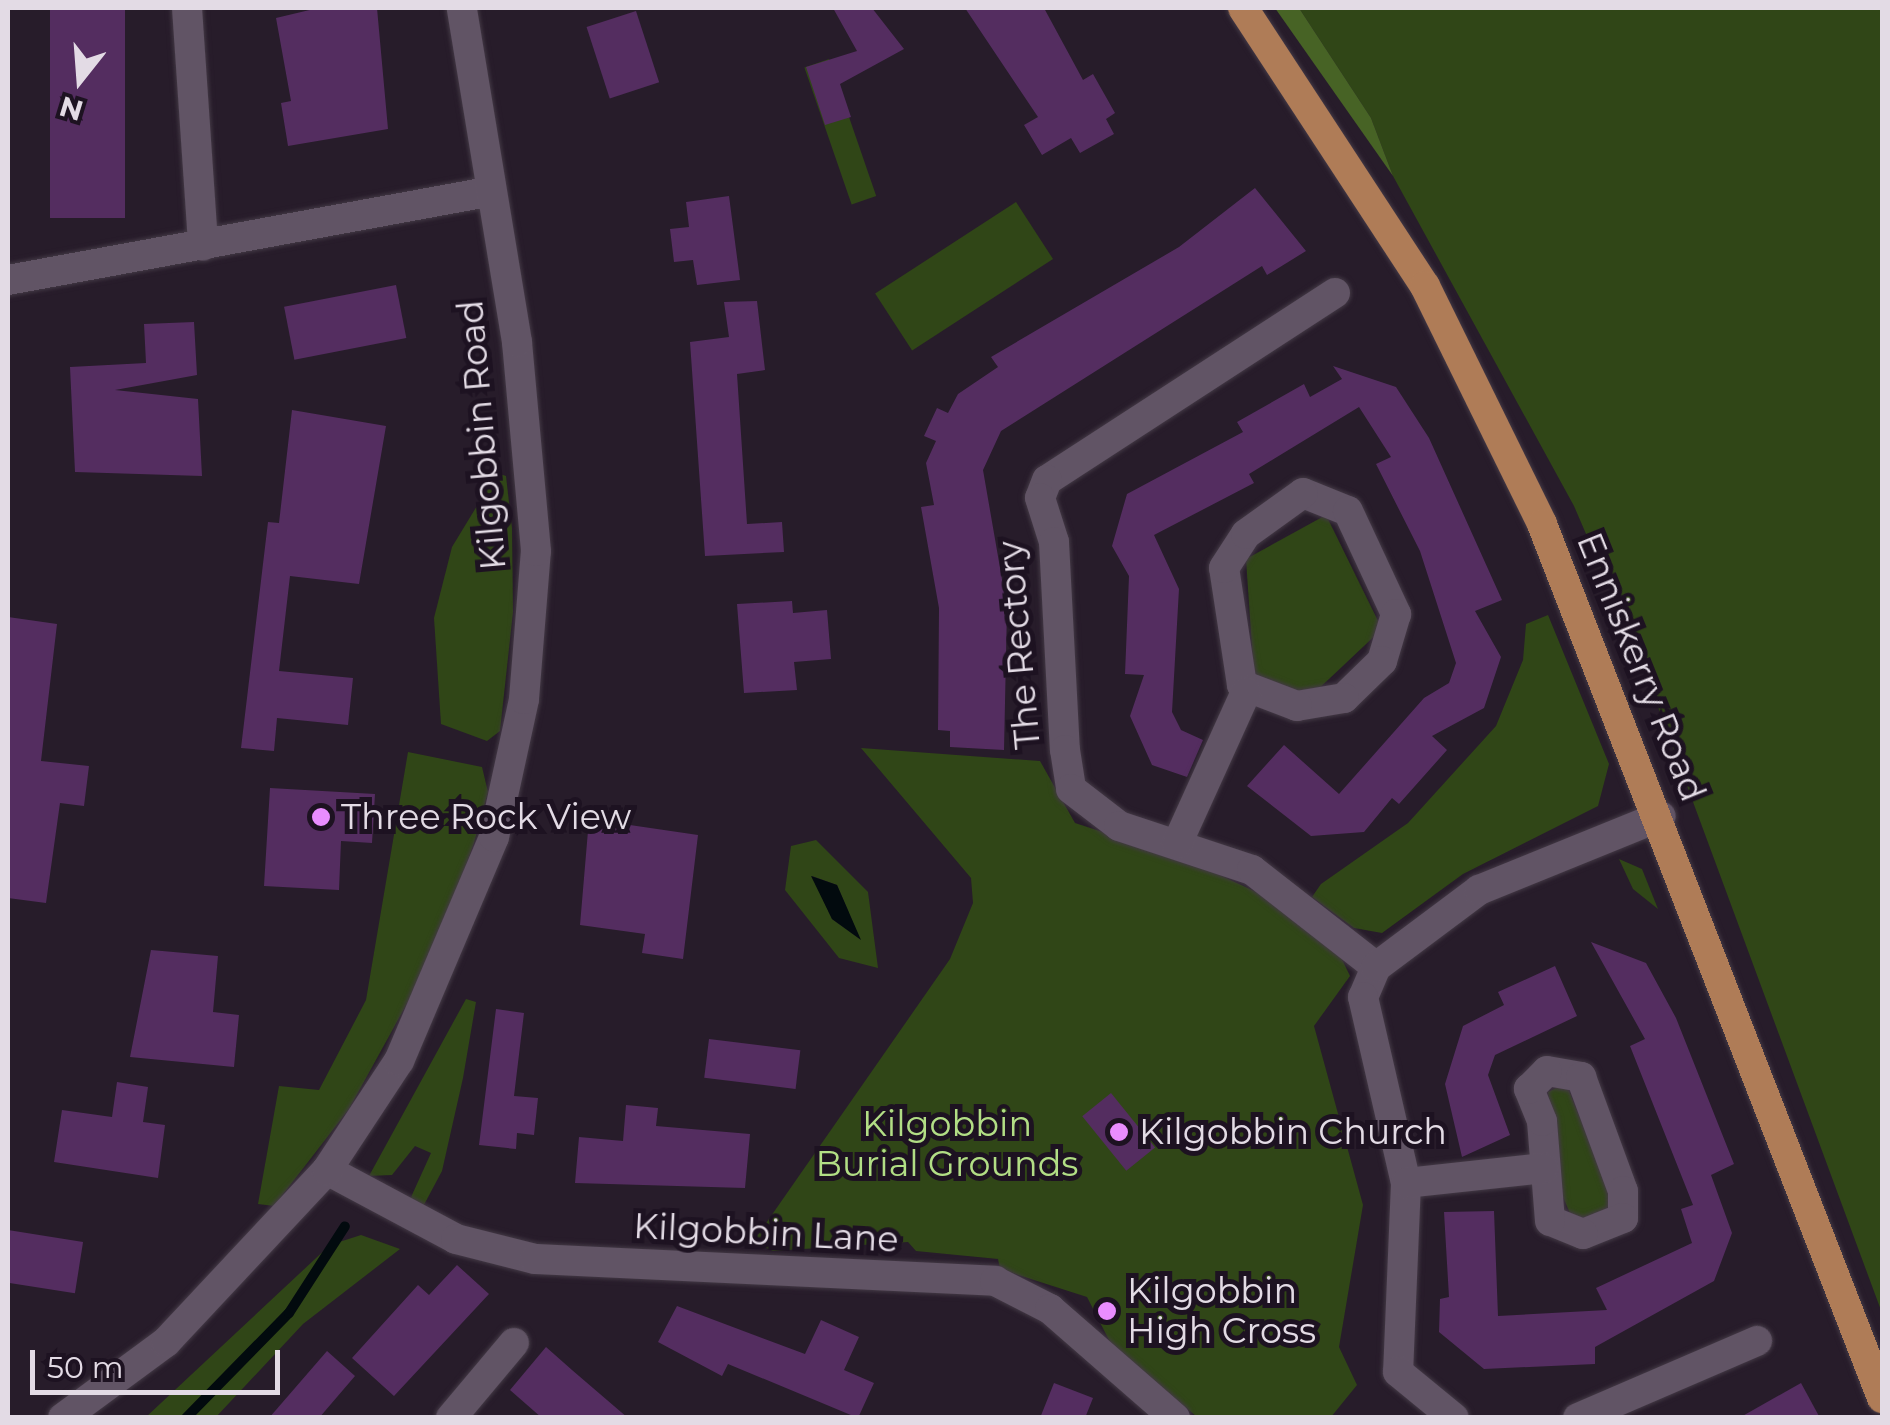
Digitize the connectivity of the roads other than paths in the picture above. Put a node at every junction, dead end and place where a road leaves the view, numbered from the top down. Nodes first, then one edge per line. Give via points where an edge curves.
1 (186, 8) edge
2 (462, 8) edge
3 (1243, 8) edge
4 (490, 191) junction
5 (202, 245) junction
6 (8, 280) edge
7 (1335, 292) dead end
8 (1246, 692) junction
9 (1660, 816) junction
10 (1177, 844) junction
11 (1376, 966) junction
12 (1543, 1168) junction
13 (327, 1170) junction
14 (1406, 1182) junction
15 (1757, 1341) dead end
16 (514, 1343) dead end
17 (1882, 1398) edge
18 (63, 1418) edge
19 (450, 1418) edge
20 (1175, 1418) edge
21 (1454, 1418) edge
22 (1578, 1418) edge

1 - 5 street
2 - 4 street, Kilgobbin Road
3 - 9 main road, Enniskerry Road via 1341,146 1468,368 1581,613
4 - 5 street
4 - 13 street, Kilgobbin Road via 517,342 536,552 524,700 494,837 463,928 399,1061
5 - 6 street
7 - 10 street, The Rectory via 1069,462 1041,490 1054,542 1071,789 1119,826
8 - 8 street via 1297,706 1344,698 1382,661 1396,614 1348,510 1303,493 1246,534 1224,568 1232,664
8 - 10 street
9 - 11 street via 1479,890
9 - 17 main road, Enniskerry Road
10 - 11 street, The Rectory via 1252,870
11 - 14 street via 1363,998
12 - 12 street via 1550,1221 1564,1233 1623,1218 1623,1191 1581,1077 1547,1070 1529,1089 1542,1121
12 - 14 street
13 - 18 street, Kilgobbin Road via 166,1342
13 - 20 street, Kilgobbin Lane via 456,1238 535,1258 995,1281 1050,1309
14 - 21 street via 1398,1372
15 - 22 street
16 - 19 street

